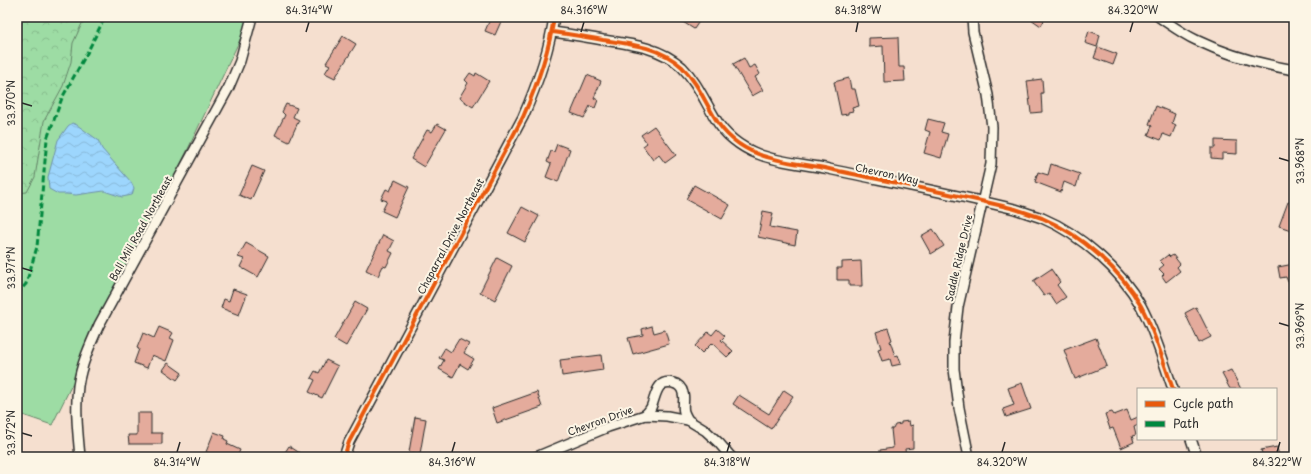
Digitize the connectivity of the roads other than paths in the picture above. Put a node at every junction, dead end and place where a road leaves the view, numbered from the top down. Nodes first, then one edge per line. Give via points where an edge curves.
1 (252, 17) edge
2 (554, 17) edge
3 (972, 17) edge
4 (1158, 17) edge
5 (552, 32) junction
6 (1294, 70) edge
7 (982, 201) junction
8 (1173, 388) edge
9 (645, 415) junction
10 (688, 420) junction
11 (1191, 440) edge
12 (80, 457) edge
13 (344, 457) edge
14 (536, 457) edge
15 (731, 457) edge
16 (969, 457) edge
17 (1197, 457) edge

1 - 12 street, Ball Mill Road Northeast via 240,61 229,87 99,325 90,346 78,386 77,428
2 - 5 street, Chaparral Drive Northeast
3 - 7 street, Saddle Ridge Drive via 992,127 991,164
4 - 6 street via 1194,39 1222,51
5 - 7 street, Chevron Way via 636,44 666,56 681,66 693,80 726,133 758,154
5 - 13 street, Chaparral Drive Northeast via 539,79 523,117 348,442
7 - 8 street, Chevron Way via 1042,218 1068,232 1111,267 1140,305 1152,328
7 - 16 street, Saddle Ridge Drive via 958,307 954,342 958,400
9 - 10 street, Chevron Drive
9 - 10 street via 652,406 658,388 664,383 671,382 683,391 683,411
9 - 14 street, Chevron Drive via 608,427
10 - 15 street, Chevron Drive via 706,431
11 - 17 street

